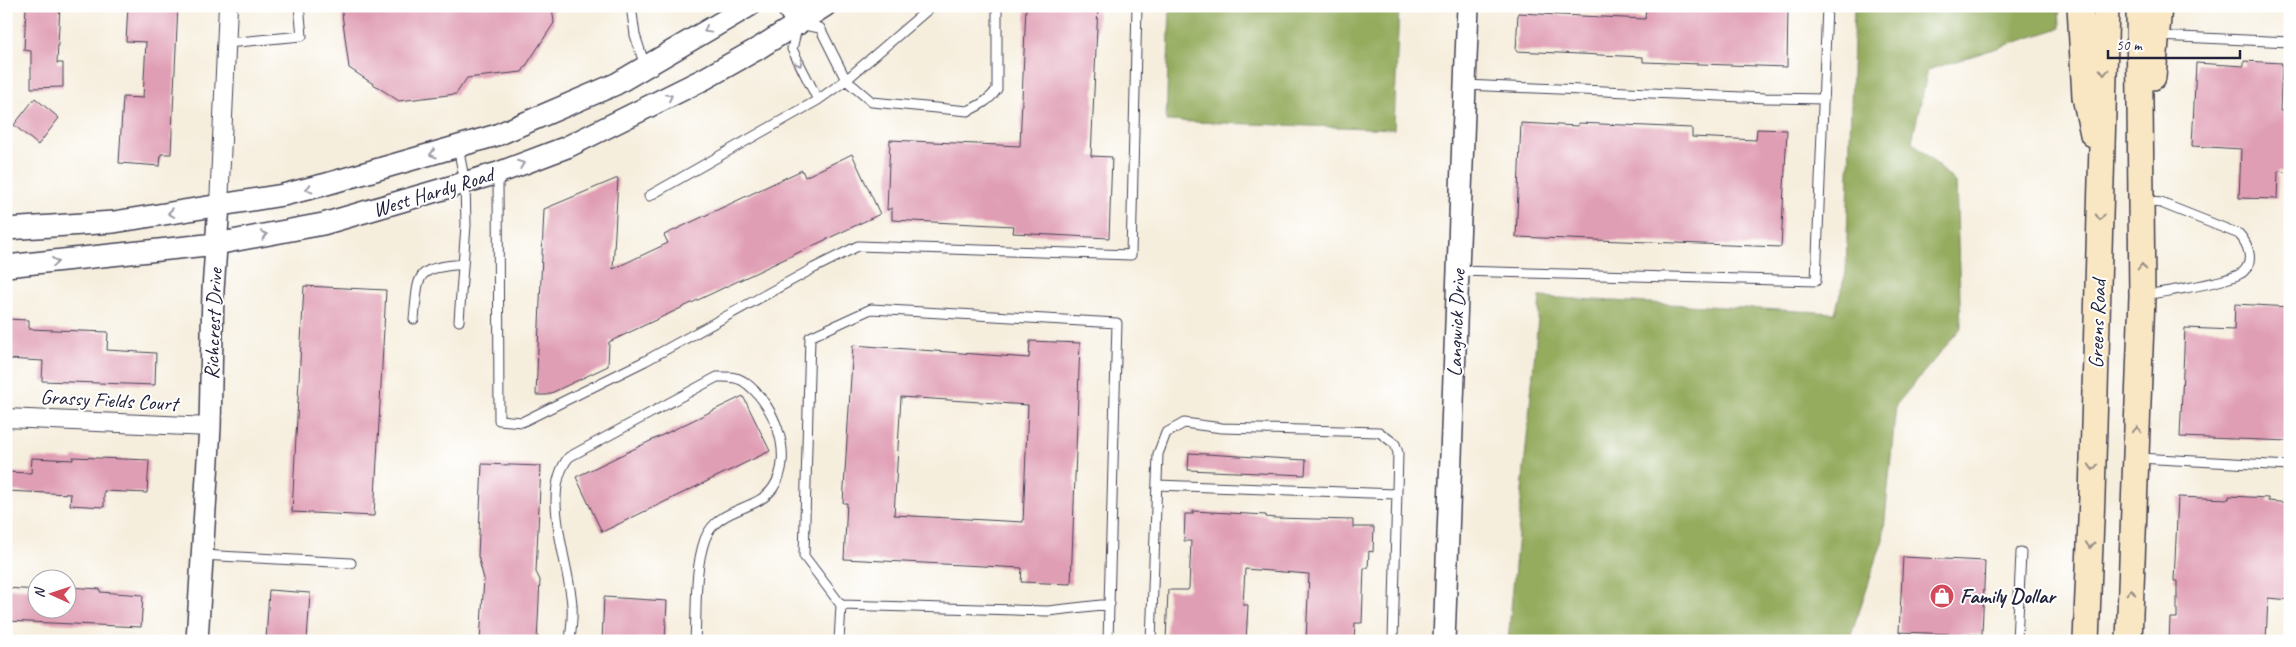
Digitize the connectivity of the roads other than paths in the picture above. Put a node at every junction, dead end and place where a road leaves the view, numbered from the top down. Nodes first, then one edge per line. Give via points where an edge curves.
1 (228, 6) edge
2 (299, 6) edge
3 (631, 6) edge
4 (750, 6) edge
5 (824, 6) edge
6 (932, 6) edge
7 (997, 6) edge
8 (1137, 6) edge
9 (1468, 6) edge
10 (1827, 6) edge
11 (2080, 6) edge
12 (2106, 6) edge
13 (2139, 6) edge
14 (2159, 6) edge
15 (793, 15) edge
16 (2158, 36) junction
17 (2290, 42) edge
18 (227, 43) junction
19 (645, 66) junction
20 (846, 80) junction
21 (1466, 85) junction
22 (1824, 99) junction
23 (818, 100) junction
24 (497, 135) junction
25 (458, 146) junction
26 (2101, 168) junction
27 (498, 173) junction
28 (465, 183) junction
29 (2142, 191) junction
30 (649, 196) dead end
31 (219, 205) junction
32 (6, 229) edge
33 (216, 244) junction
34 (463, 264) junction
35 (6, 266) edge
36 (1458, 271) junction
37 (2142, 296) junction
38 (414, 319) dead end
39 (459, 321) dead end
40 (6, 418) edge
41 (210, 427) junction
42 (2136, 458) junction
43 (2290, 466) edge
44 (1157, 485) junction
45 (1396, 494) junction
46 (2022, 552) dead end
47 (201, 554) junction
48 (351, 563) dead end
49 (1110, 604) junction
50 (841, 605) junction
51 (197, 641) edge
52 (570, 641) edge
53 (695, 641) edge
54 (839, 641) edge
55 (1108, 641) edge
56 (1151, 641) edge
57 (1393, 641) edge
58 (1444, 641) edge
59 (2017, 641) edge
60 (2086, 641) edge
61 (2129, 641) edge

1 - 18 street, Richcrest Drive
2 - 18 lane via 302,36
3 - 19 lane
4 -> 19 street, West Hardy Road
5 - 15 street, West Hardy Road
6 - 20 lane
7 - 20 lane via 997,89 992,97 968,111 872,102
8 - 27 lane via 1131,254 858,246 522,422 499,420
9 - 21 street, Langwick Drive
10 - 22 lane
11 - 26 main road via 2085,97
12 -> 26 main road, Greens Road
13 - 29 main road, Greens Road
14 - 16 main road
15 - 20 lane via 820,28
15 -> 23 lane via 792,49
27 -> 15 street, West Hardy Road via 566,147 704,79
16 - 17 lane
16 - 29 main road
18 - 31 street, Richcrest Drive
19 - 24 street, West Hardy Road via 616,84
20 - 23 lane
21 - 22 lane
21 - 36 street, Langwick Drive
22 - 36 lane via 1816,281
23 - 30 lane
24 - 25 street, West Hardy Road
24 - 27 street
25 - 28 lane
25 -> 31 street, West Hardy Road via 323,185
26 -> 60 main road, Greens Road
27 - 28 street, West Hardy Road
33 -> 28 street, West Hardy Road via 323,224
28 - 34 lane
37 -> 29 main road, Greens Road
29 - 37 lane via 2239,234 2246,242 2250,257 2248,265 2239,274
31 -> 32 street, West Hardy Road via 114,222
31 - 33 street, Richcrest Drive
35 -> 33 street, West Hardy Road
33 - 41 street, Richcrest Drive
34 - 38 lane via 424,271 420,277
34 - 39 lane
36 - 58 street, Langwick Drive
42 -> 37 main road, Greens Road
40 - 41 street, Grassy Fields Court
41 - 47 street, Richcrest Drive
42 - 43 lane
61 -> 42 main road, Greens Road
44 - 45 lane
44 - 45 lane via 1158,454 1162,441 1166,433 1184,423 1222,428 1379,432 1395,444 1398,453
44 - 56 lane
45 - 57 lane
46 - 59 lane
47 - 48 lane
47 - 51 street, Richcrest Drive
49 - 50 lane via 1048,611
49 - 50 lane via 1117,323 871,309 810,337 804,556
49 - 55 lane
50 - 54 lane
52 - 53 lane via 572,606 559,527 558,480 563,464 569,457 717,377 734,377 755,392 779,429 782,447 778,478 768,494 719,519 706,538 700,560

